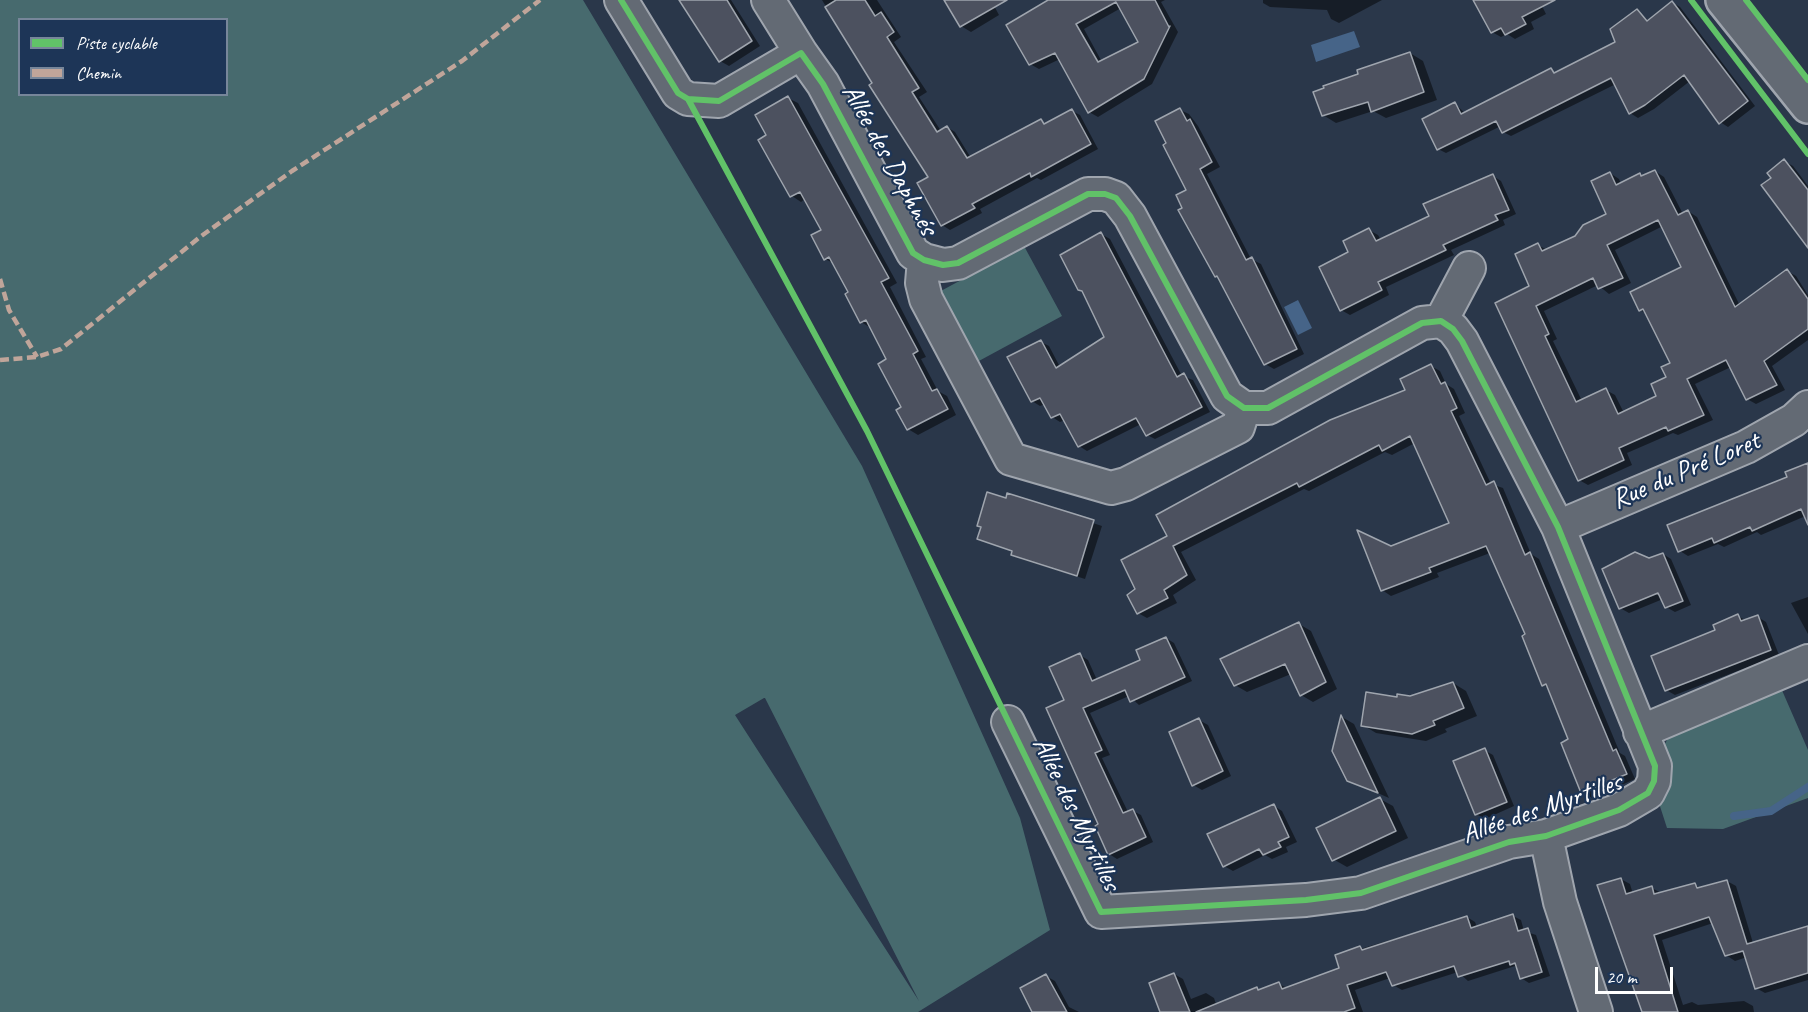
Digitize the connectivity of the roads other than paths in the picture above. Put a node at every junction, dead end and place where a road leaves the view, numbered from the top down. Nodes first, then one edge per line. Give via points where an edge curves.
1 (621, 0) edge
2 (768, 0) edge
3 (1723, 0) edge
4 (801, 53) junction
5 (1808, 105) edge
6 (924, 260) junction
7 (1469, 268) dead end
8 (1441, 321) junction
9 (1808, 407) edge
10 (1244, 408) junction
11 (1558, 527) junction
12 (1808, 661) edge
13 (1008, 722) dead end
14 (1640, 732) junction
15 (1546, 836) junction
16 (1596, 1012) edge

1 - 4 street via 678,93 688,99 719,101
2 - 4 street, Allée des Daphnés
3 - 5 main road
4 - 6 street, Allée des Daphnés via 823,84 913,253
6 - 10 street, Allée des Daphnés via 943,265 958,263 1088,194 1116,198 1130,216 1227,396
6 - 10 street, Allée des Daphnés via 922,283 926,299 1011,459 1111,488 1238,427
7 - 8 street
8 - 10 street via 1422,323 1268,408
8 - 11 street, Allée des Myrtilles via 1462,341
9 - 11 street, Rue du Pré Loret via 1794,420 1746,447
11 - 14 street, Allée des Myrtilles
12 - 14 street
13 - 15 street, Allée des Myrtilles via 1101,912 1361,893 1509,842
14 - 15 street, Allée des Myrtilles via 1655,766 1648,793 1619,810
15 - 16 street via 1560,903

